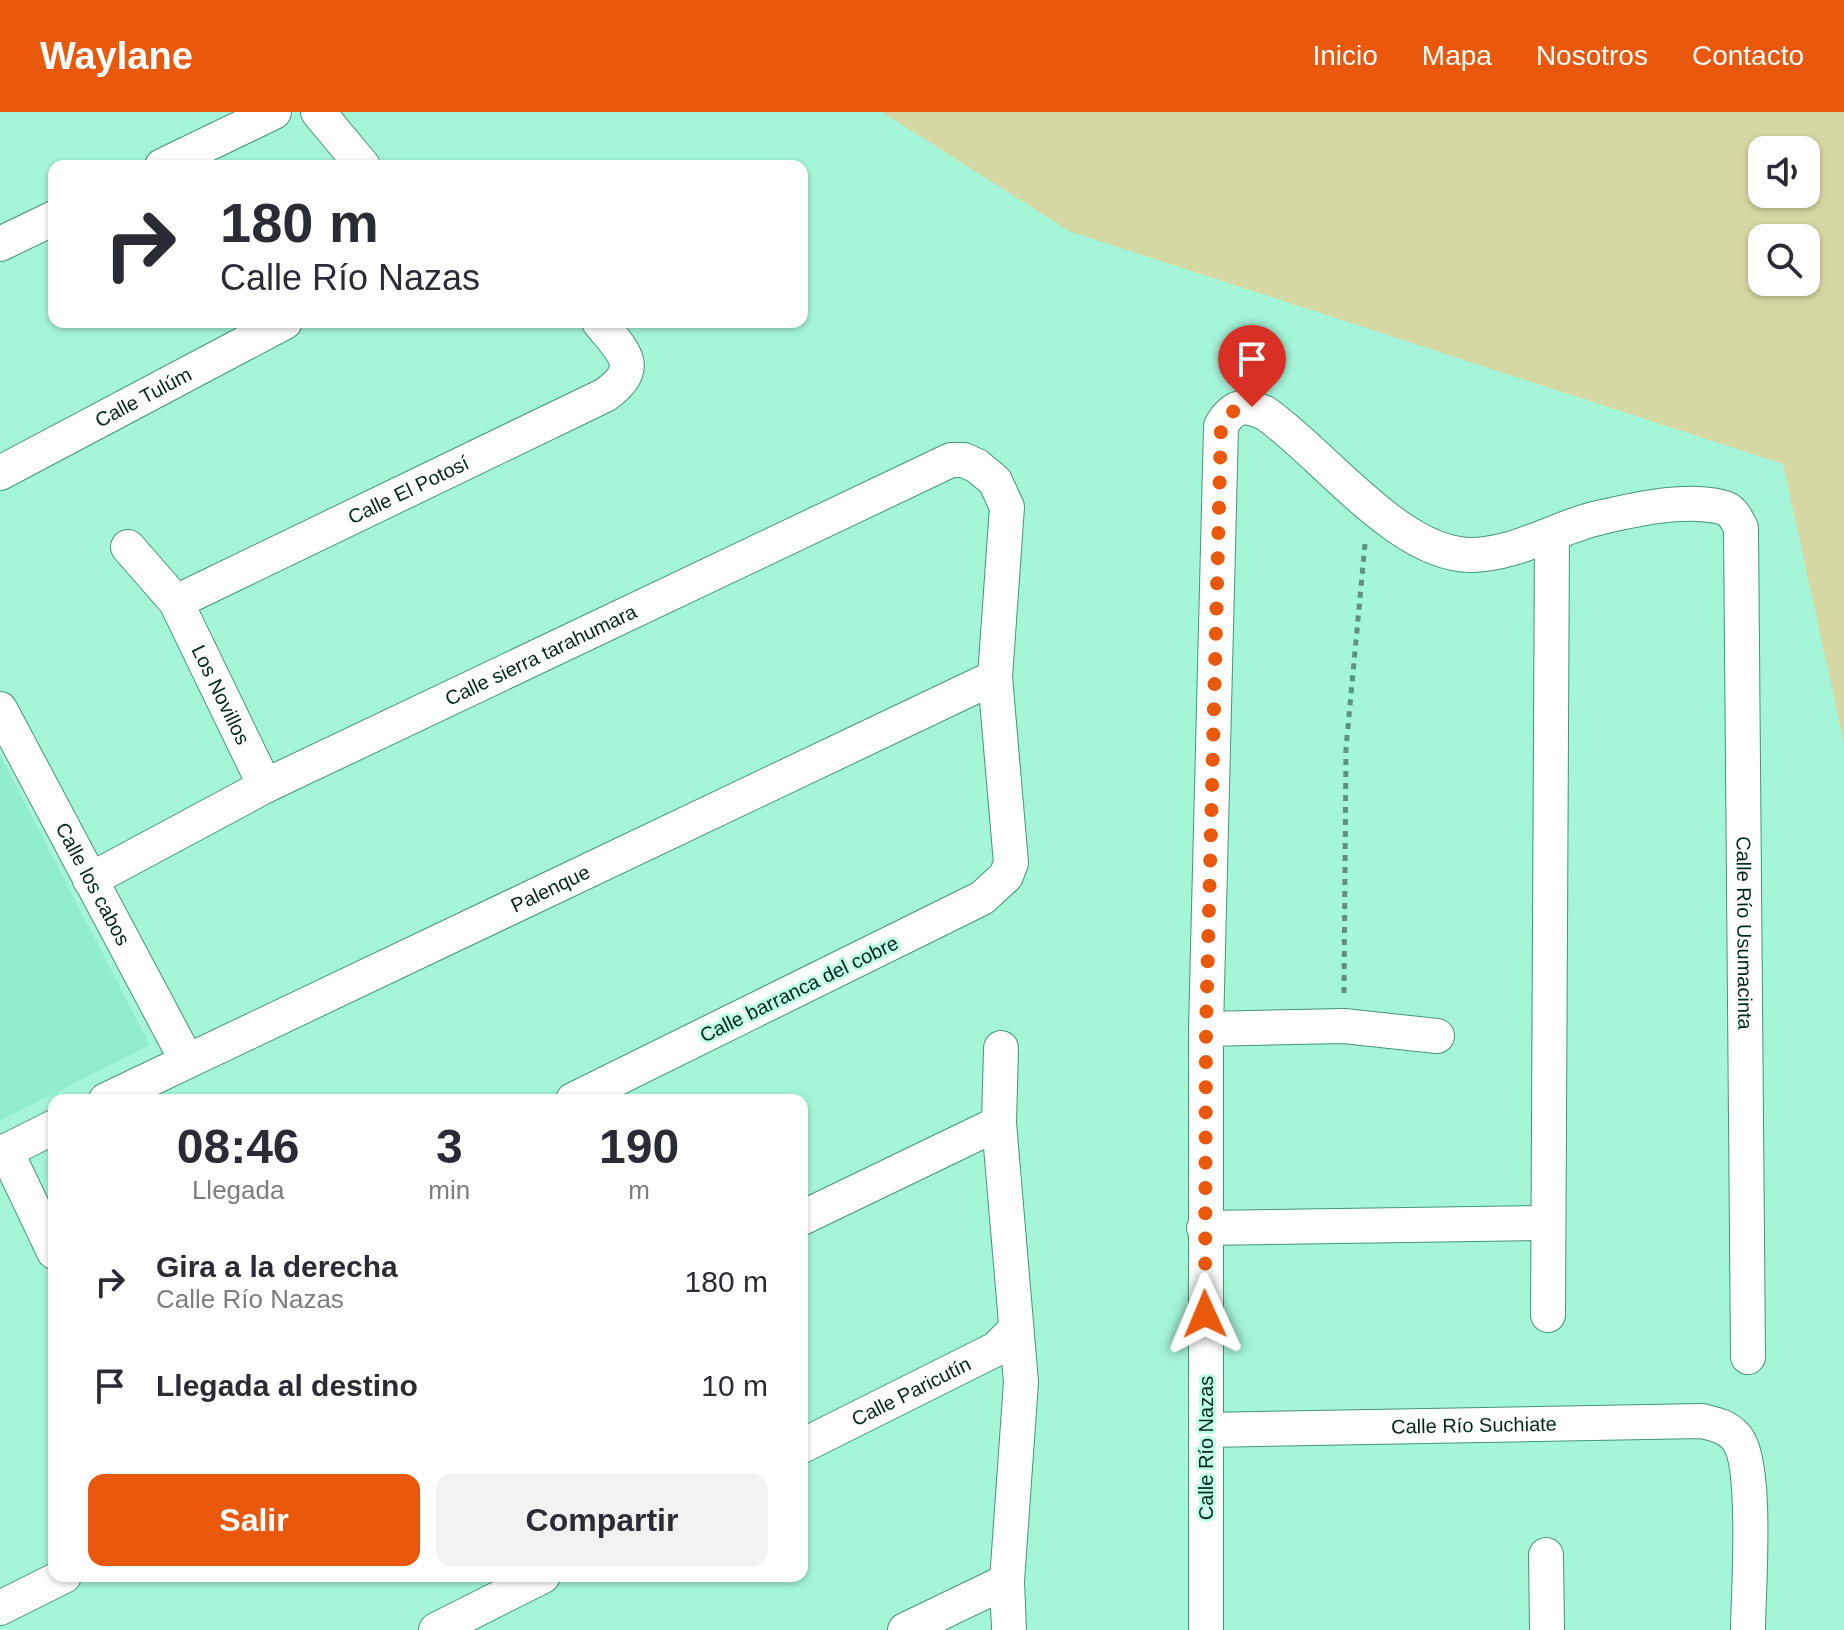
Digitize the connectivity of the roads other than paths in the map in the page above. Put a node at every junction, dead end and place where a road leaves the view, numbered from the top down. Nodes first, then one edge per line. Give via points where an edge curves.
1 (274, 112) edge
2 (318, 112) edge
3 (174, 160) edge
4 (358, 160) edge
5 (48, 221) edge
6 (0, 244) edge
7 (274, 328) edge
8 (604, 328) edge
9 (0, 473) edge
10 (1552, 536) junction
11 (128, 547) dead end
12 (176, 602) junction
13 (995, 677) junction
14 (0, 709) edge
15 (265, 786) junction
16 (90, 880) junction
17 (1206, 1029) junction
18 (1437, 1036) dead end
19 (1001, 1048) dead end
20 (186, 1059) junction
21 (118, 1094) edge
22 (585, 1094) edge
23 (999, 1123) junction
24 (48, 1130) edge
25 (3, 1152) edge
26 (808, 1215) edge
27 (1548, 1223) junction
28 (1204, 1228) junction
29 (48, 1240) edge
30 (1548, 1315) dead end
31 (1015, 1330) junction
32 (1748, 1357) dead end
33 (1206, 1430) junction
34 (808, 1443) edge
35 (1546, 1555) dead end
36 (1007, 1581) junction
37 (52, 1582) edge
38 (531, 1582) edge
39 (0, 1608) edge
40 (0, 1622) edge
41 (4, 1630) edge
42 (436, 1630) edge
43 (905, 1630) edge
44 (1009, 1630) edge
45 (1206, 1630) edge
46 (1547, 1630) edge
47 (1748, 1630) edge

1 - 3 street
2 - 4 street
5 - 6 street
7 - 9 street, Calle Tulúm
8 - 12 street, Calle El Potosí via 628,365 626,376 605,395
10 - 17 street, Calle Río Nazas via 1506,551 1445,553 1405,531 1277,422 1252,407 1236,408 1221,426
10 - 27 street
10 - 32 street, Calle Río Usumacinta via 1591,520 1685,506 1721,507 1741,528
11 - 12 street, Los Novillos
12 - 15 street, Los Novillos
13 - 15 street, Calle sierra tarahumara via 1007,507 995,481 977,466 951,460
13 - 20 street, Palenque
13 - 22 street, Calle barranca del cobre via 1011,863 1006,876 982,898
14 - 16 street, Calle los cabos
15 - 16 street, Calle sierra tarahumara
16 - 20 street, Calle los cabos
17 - 18 street via 1344,1026
17 - 28 street, Calle Río Nazas
19 - 23 street
20 - 21 street, Palenque
23 - 26 street
23 - 31 street via 1018,1313
24 - 25 street
25 - 29 street
27 - 28 street
27 - 30 street
28 - 33 street, Calle Río Nazas
31 - 34 street, Calle Paricutín via 996,1349
31 - 36 street via 1021,1382
33 - 45 street, Calle Río Nazas
33 - 47 street, Calle Río Suchiate via 1702,1421 1719,1425 1737,1437 1750,1469
35 - 46 street
36 - 43 street
36 - 44 street
37 - 39 street
38 - 42 street
40 - 41 street

